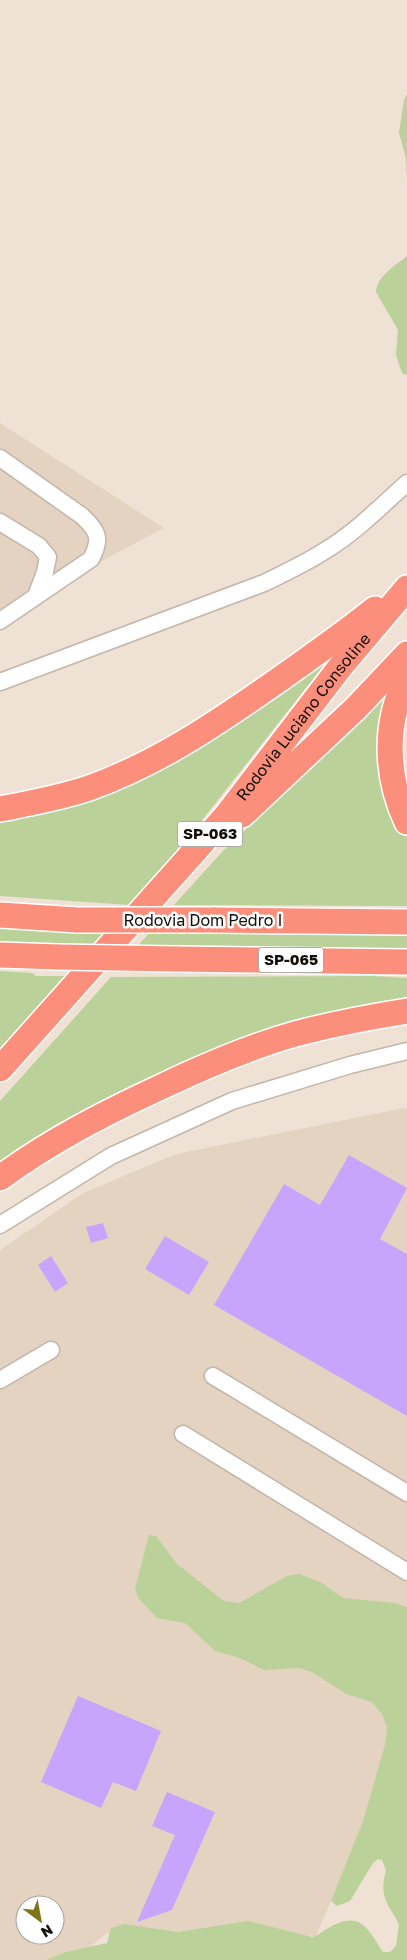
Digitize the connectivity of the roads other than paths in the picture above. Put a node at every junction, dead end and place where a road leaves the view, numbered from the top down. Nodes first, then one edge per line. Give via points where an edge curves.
1 (0, 458) edge
2 (407, 483) edge
3 (0, 522) edge
4 (407, 582) edge
5 (407, 588) edge
6 (36, 596) junction
7 (0, 621) edge
8 (407, 654) edge
9 (407, 679) edge
10 (0, 682) edge
11 (0, 809) edge
12 (407, 822) edge
13 (0, 915) edge
14 (407, 922) edge
15 (0, 956) edge
16 (407, 962) edge
17 (407, 1011) edge
18 (407, 1051) edge
19 (0, 1069) edge
20 (0, 1082) edge
21 (0, 1178) edge
22 (0, 1226) edge
23 (51, 1350) dead end
24 (213, 1376) dead end
25 (0, 1380) edge
26 (183, 1434) dead end
27 (407, 1493) edge
28 (407, 1572) edge

1 - 6 street via 82,516 98,540 91,559
2 - 10 street via 327,550 264,583
3 - 6 street via 39,546 48,557
4 - 11 highway via 333,642 166,754 89,788
5 - 19 highway, Rodovia Luciano Consoline / SP-063 via 336,673 226,816
6 - 7 street
8 - 20 highway, Rodovia Luciano Consoline / SP-063 via 356,708 228,828
9 - 12 highway via 391,729 389,754 394,790
13 - 14 highway, Rodovia Dom Pedro I, bridge via 77,920
15 - 16 highway, SP-065, bridge
17 - 21 highway via 294,1034 196,1070 108,1111
18 - 22 street via 232,1101 111,1156
23 - 25 street
24 - 27 street
26 - 28 street

